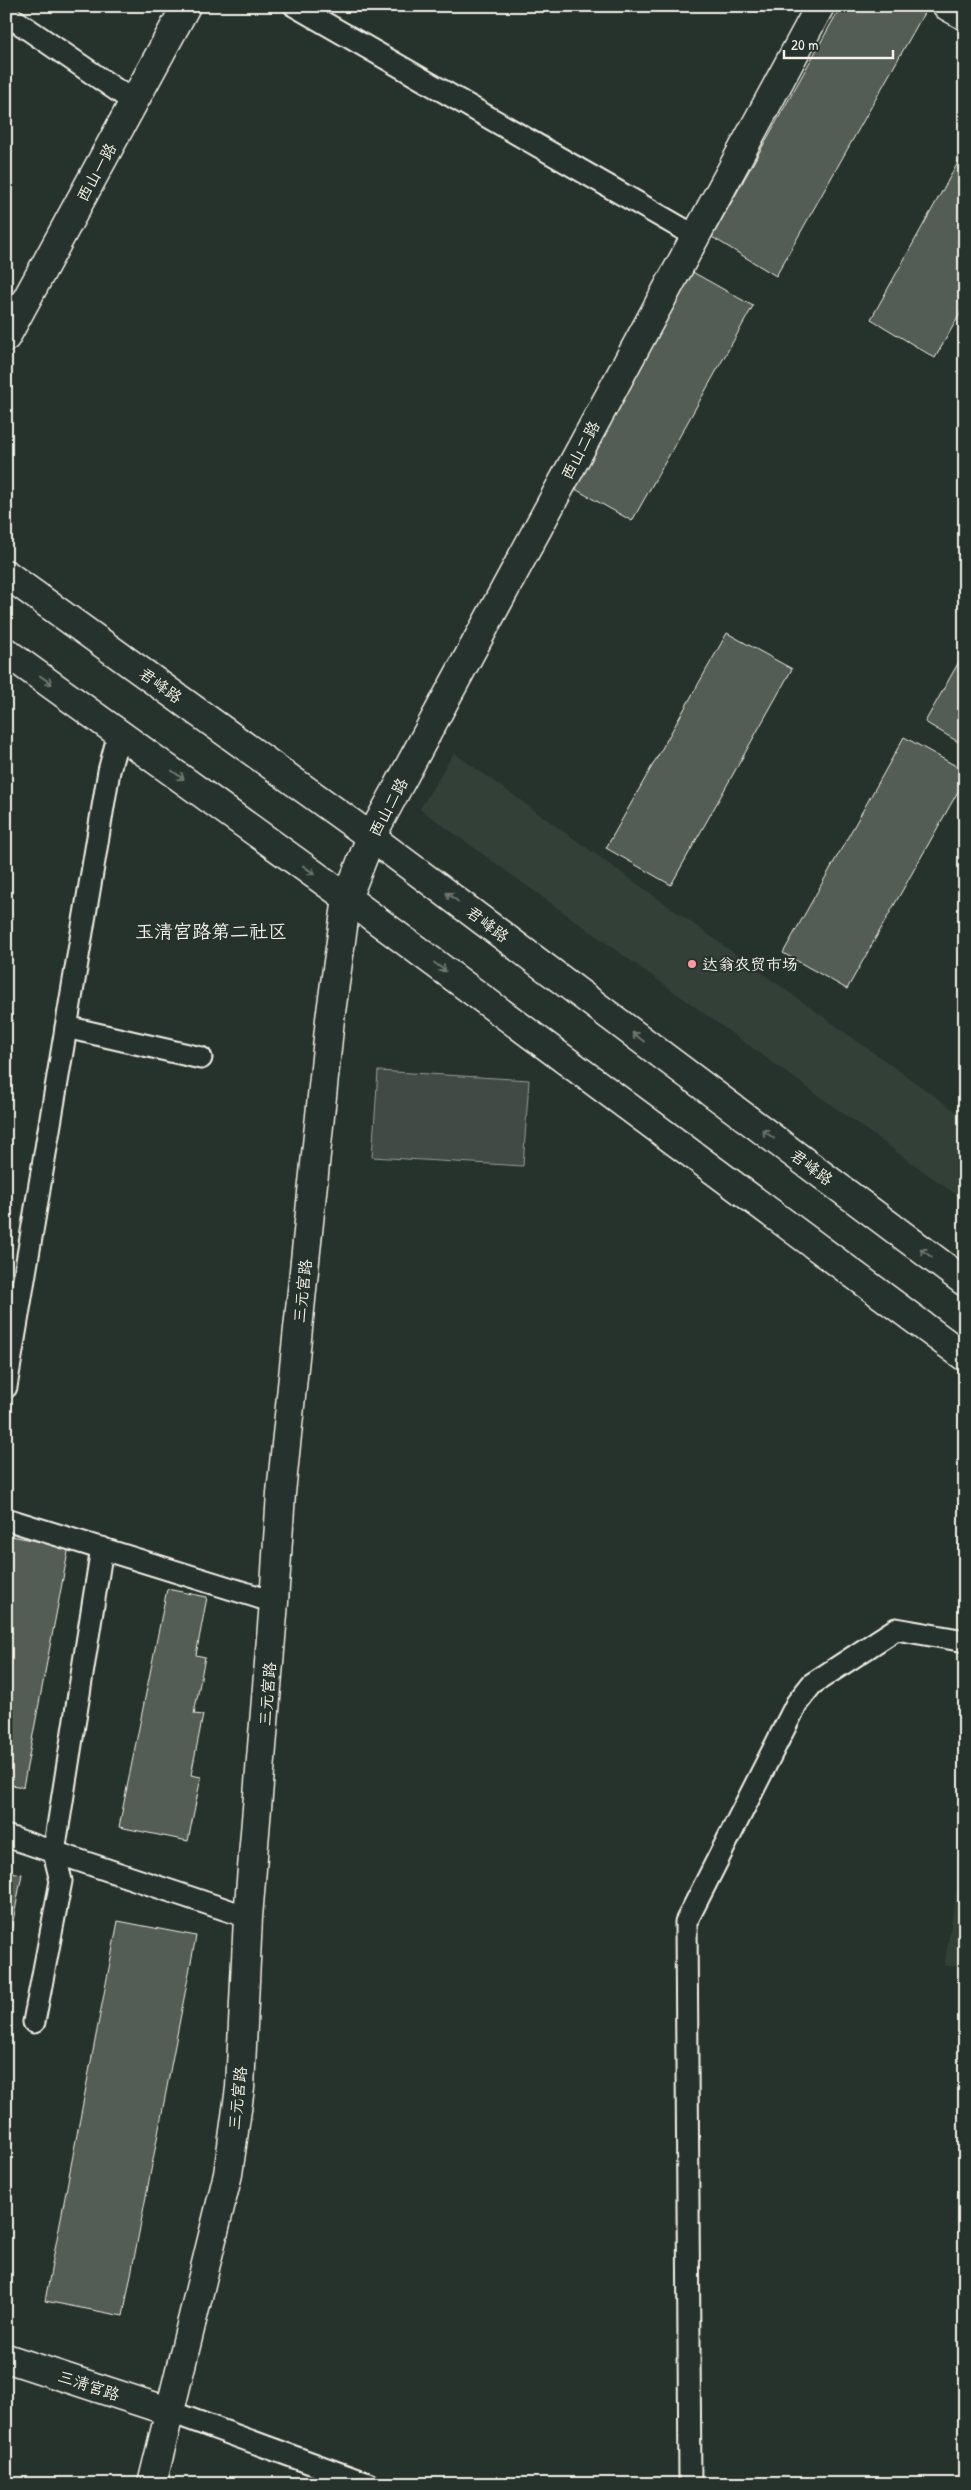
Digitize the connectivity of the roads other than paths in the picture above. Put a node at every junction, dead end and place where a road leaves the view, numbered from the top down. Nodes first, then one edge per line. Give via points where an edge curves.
1 (186, 6) edge
2 (295, 6) edge
3 (820, 6) edge
4 (947, 6) edge
5 (6, 14) edge
6 (965, 16) edge
7 (134, 102) junction
8 (695, 236) junction
9 (6, 337) edge
10 (6, 574) edge
11 (6, 652) edge
12 (119, 733) junction
13 (371, 837) junction
14 (347, 898) junction
15 (66, 1027) junction
16 (202, 1058) dead end
17 (965, 1282) edge
18 (965, 1357) edge
19 (6, 1387) edge
20 (6, 1519) edge
21 (102, 1548) junction
22 (274, 1602) junction
23 (965, 1641) edge
24 (6, 1836) edge
25 (54, 1852) junction
26 (248, 1917) junction
27 (34, 2022) dead end
28 (6, 2358) edge
29 (171, 2412) junction
30 (152, 2484) edge
31 (368, 2484) edge
32 (690, 2484) edge

1 - 7 street, 西山一路
2 - 8 lane
3 - 8 street, 西山二路
4 - 6 street
5 - 7 lane
7 - 9 street, 西山一路
8 - 13 street, 西山二路
10 - 13 street, 君峰路
11 -> 12 street
12 -> 14 street
12 - 15 lane via 109,772
13 - 14 street, 西山二路
17 -> 13 street, 君峰路
14 -> 18 street
14 - 22 street, 三元宫路 via 330,1019 284,1464
15 - 16 lane
15 - 19 lane
20 - 21 lane
21 - 22 lane
21 - 25 lane
22 - 26 street, 三元宫路
23 - 32 lane via 896,1629 812,1684 797,1702 686,1922
24 - 25 lane
25 - 26 lane
25 - 27 lane via 61,1881
26 - 29 street, 三元宫路 via 240,2088 228,2174
28 - 29 street, 三清宫路
29 - 30 street, 三元宫路
29 - 31 lane

